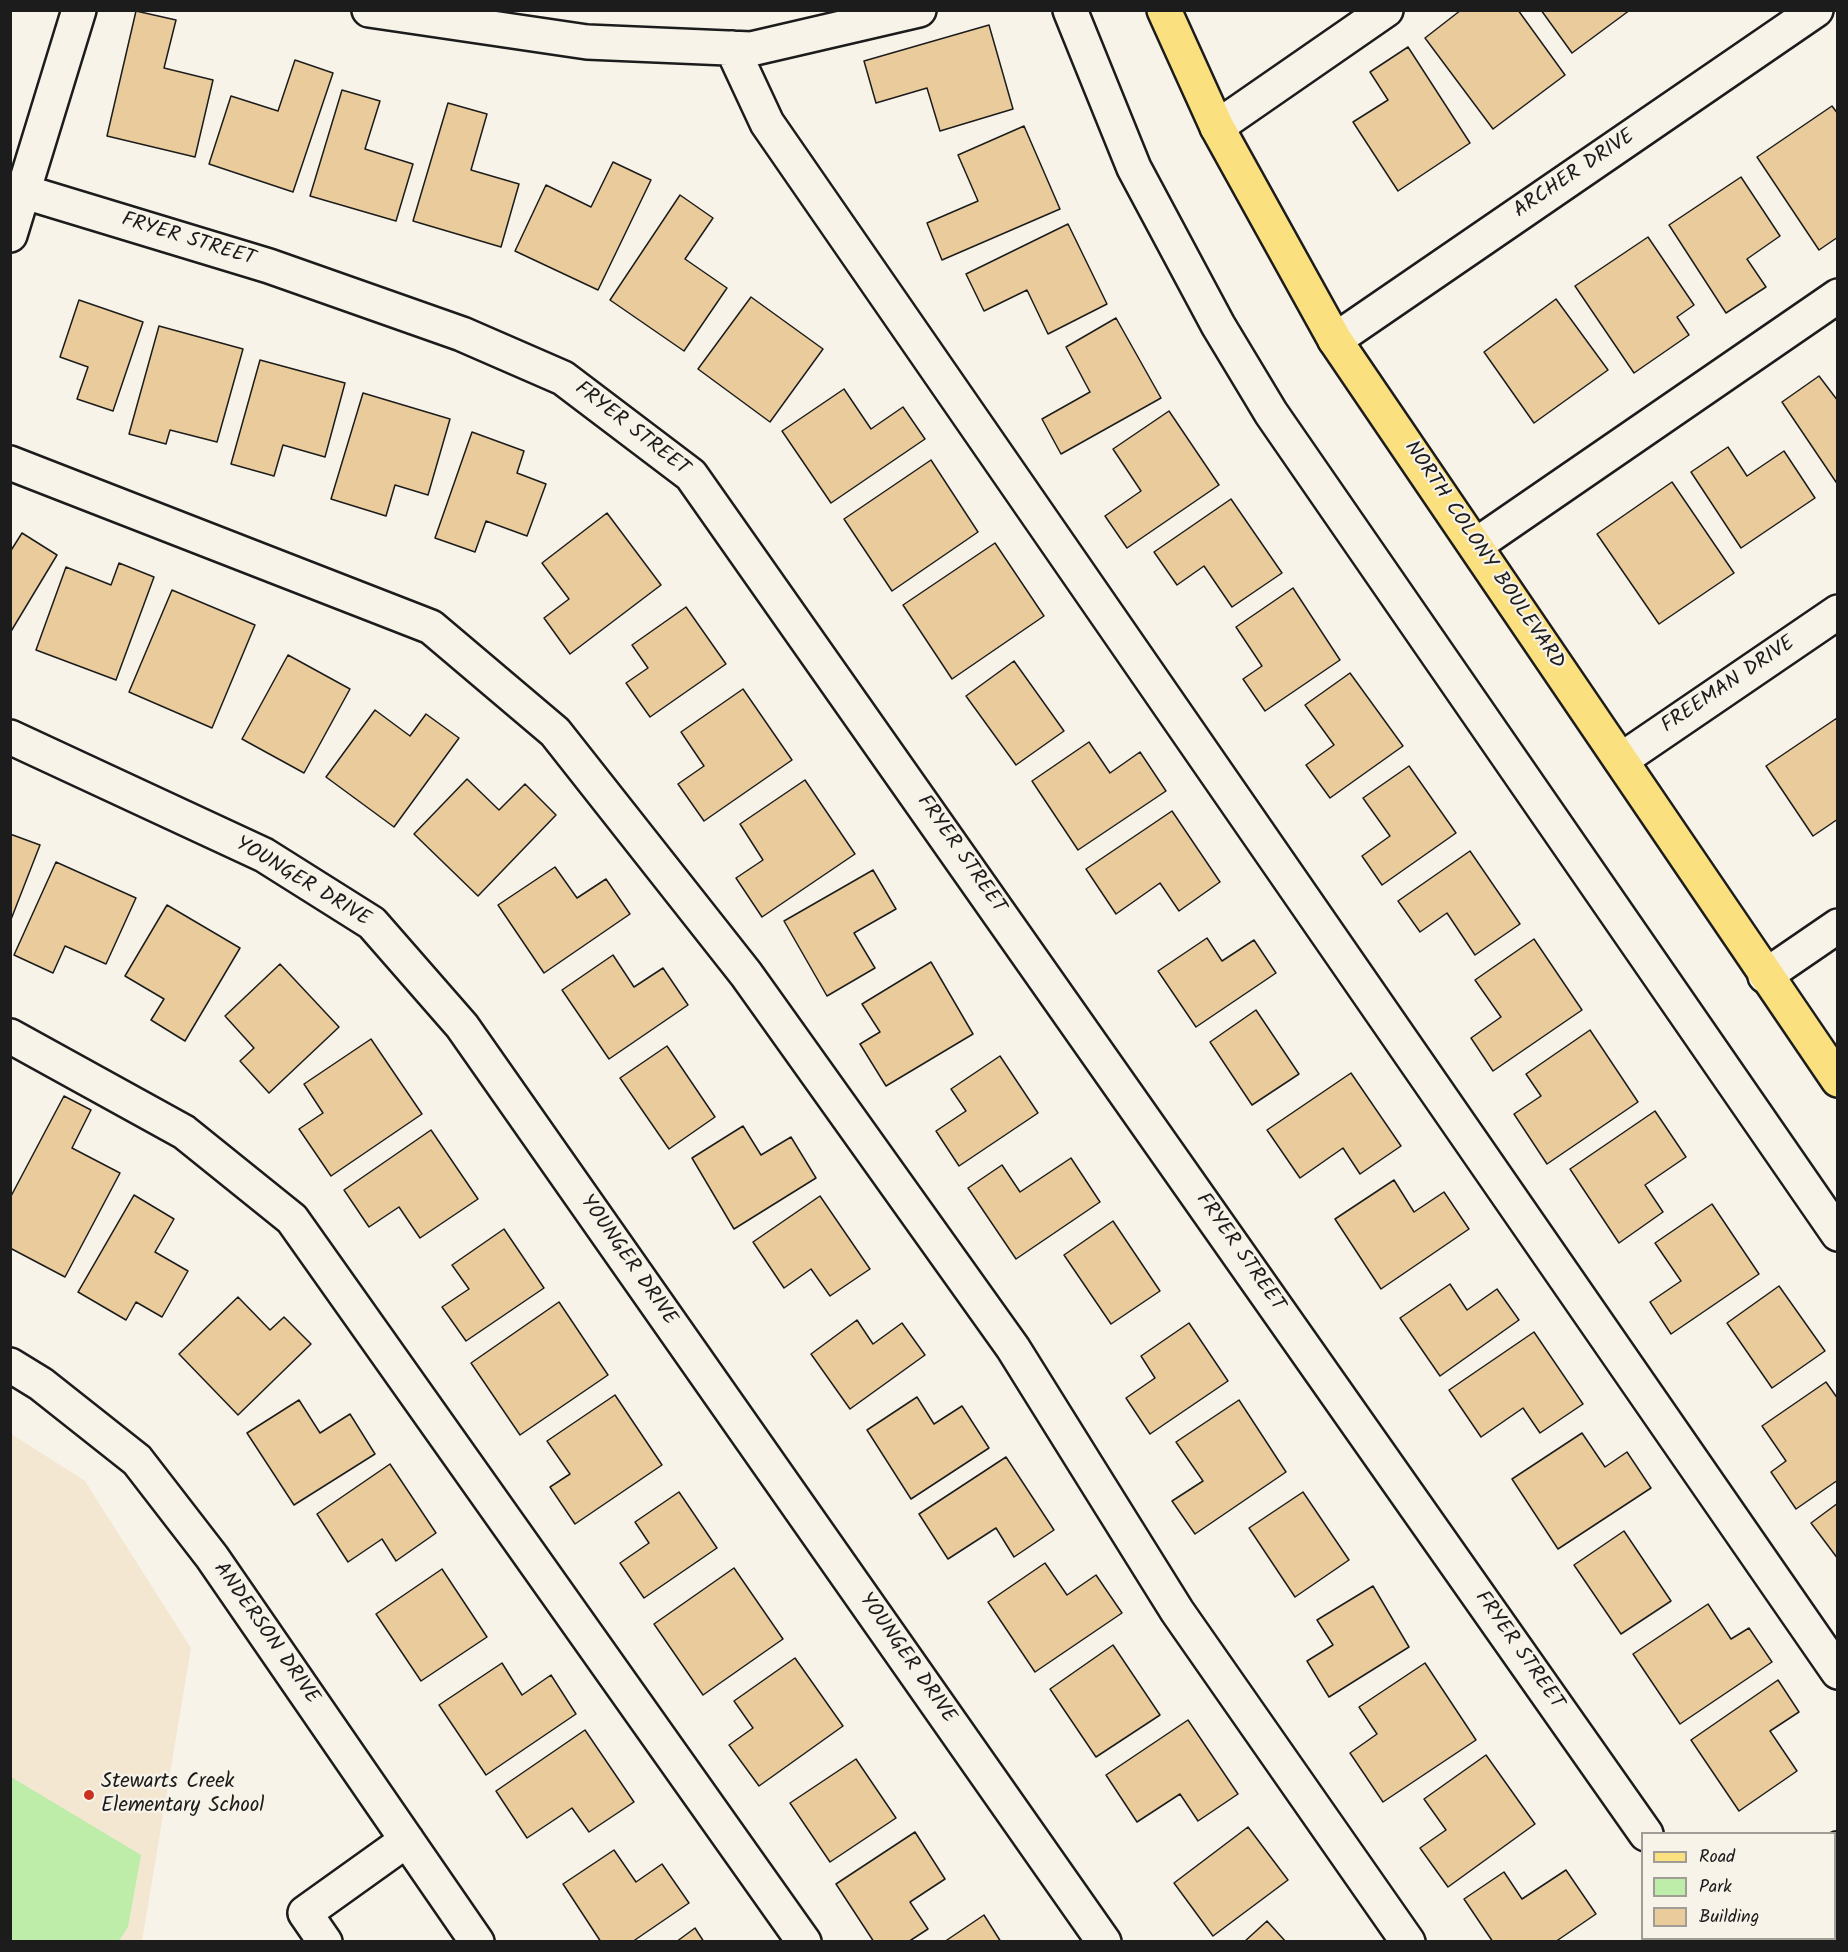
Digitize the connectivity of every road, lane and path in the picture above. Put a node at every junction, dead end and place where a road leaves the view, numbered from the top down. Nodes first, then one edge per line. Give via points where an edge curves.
1 (80, 10) edge
2 (369, 10) edge
3 (919, 10) edge
4 (1070, 10) edge
5 (1164, 10) edge
6 (1386, 10) edge
7 (1816, 10) edge
8 (732, 48) junction
9 (1217, 126) junction
10 (25, 192) junction
11 (10, 235) edge
12 (1838, 296) edge
13 (1335, 340) junction
14 (10, 463) edge
15 (1476, 545) junction
16 (1838, 612) edge
17 (10, 737) edge
18 (1621, 760) junction
19 (1838, 926) edge
20 (1765, 976) junction
21 (10, 1036) edge
22 (1838, 1080) edge
23 (1838, 1234) edge
24 (10, 1365) edge
25 (1838, 1672) edge
26 (1645, 1832) edge
27 (407, 1840) junction
28 (325, 1941) edge
29 (477, 1941) edge
30 (804, 1941) edge
31 (1104, 1941) edge
32 (1408, 1941) edge

1 - 10 street
2 - 8 street via 587,42
3 - 8 street via 751,49
4 - 23 street via 1134,168 1218,325 1271,413
5 - 9 main road, NORTH COLONY BOULEVARD
6 - 9 street
7 - 13 street, ARCHER DRIVE
8 - 25 street via 767,123
9 - 13 main road, NORTH COLONY BOULEVARD
10 - 11 street
10 - 26 street, FRYER STREET via 269,266 462,334 563,378 691,475
12 - 15 street
13 - 15 main road, NORTH COLONY BOULEVARD
14 - 32 street via 431,627 555,732 746,975 1013,1348 1177,1611
15 - 18 main road, NORTH COLONY BOULEVARD
16 - 18 street, FREEMAN DRIVE
17 - 31 street, YOUNGER DRIVE via 264,855 372,923 462,1026
18 - 20 main road, NORTH COLONY BOULEVARD
19 - 20 street
20 - 22 main road, NORTH COLONY BOULEVARD
21 - 30 street via 184,1132 291,1220
24 - 27 street, ANDERSON DRIVE via 41,1384 137,1460 212,1557
27 - 28 street via 305,1913
27 - 29 street, ANDERSON DRIVE

